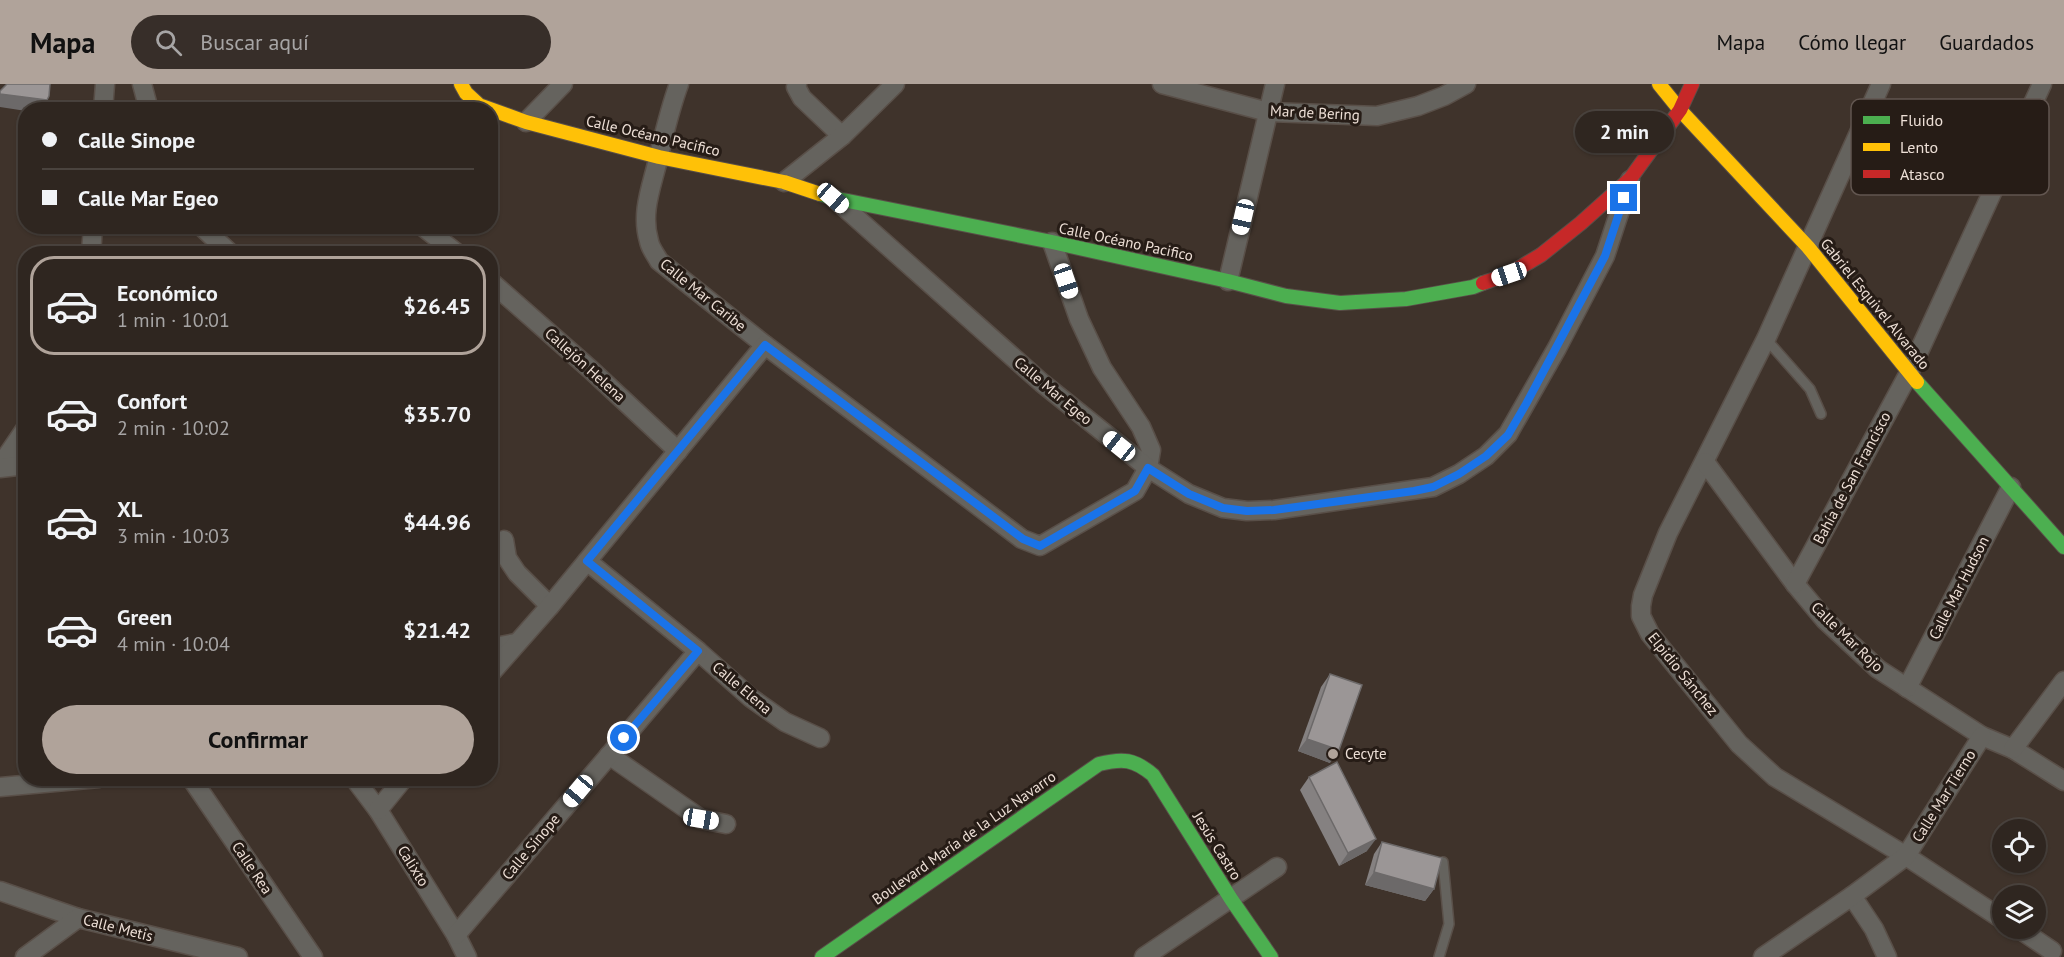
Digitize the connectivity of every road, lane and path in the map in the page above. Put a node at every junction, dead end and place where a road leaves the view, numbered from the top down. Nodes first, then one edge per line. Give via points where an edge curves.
1 (105, 84) edge
2 (142, 84) edge
3 (461, 84) edge
4 (563, 84) edge
5 (678, 84) edge
6 (797, 84) edge
7 (895, 84) edge
8 (1162, 84) edge
9 (1275, 84) edge
10 (1466, 84) edge
11 (1659, 84) edge
12 (1692, 84) edge
13 (1881, 84) edge
14 (2042, 84) edge
15 (1874, 99) edge
16 (2035, 99) edge
17 (104, 102) edge
18 (147, 102) edge
19 (476, 102) edge
20 (1680, 110) junction
21 (498, 112) edge
22 (1268, 112) junction
23 (526, 122) junction
24 (842, 136) junction
25 (1851, 151) edge
26 (659, 157) junction
27 (1630, 178) junction
28 (784, 182) junction
29 (1991, 195) edge
30 (833, 198) junction
31 (210, 234) edge
32 (432, 234) edge
33 (1052, 242) junction
34 (222, 246) edge
35 (448, 246) edge
36 (1808, 247) junction
37 (1228, 281) junction
38 (498, 288) edge
39 (1766, 339) junction
40 (765, 345) junction
41 (1909, 373) junction
42 (1821, 414) dead end
43 (18, 440) edge
44 (678, 451) junction
45 (1705, 462) junction
46 (18, 466) edge
47 (0, 467) edge
48 (1148, 468) junction
49 (2011, 487) junction
50 (504, 540) dead end
51 (2064, 547) edge
52 (587, 561) junction
53 (1795, 584) junction
54 (550, 606) junction
55 (516, 643) junction
56 (498, 646) edge
57 (698, 651) junction
58 (498, 664) edge
59 (2064, 681) edge
60 (1907, 688) junction
61 (1982, 736) junction
62 (820, 738) dead end
63 (2013, 749) junction
64 (609, 755) junction
65 (1129, 759) joint
66 (2064, 781) edge
67 (18, 785) edge
68 (196, 786) edge
69 (360, 786) edge
70 (398, 786) edge
71 (0, 787) edge
72 (378, 810) junction
73 (726, 824) dead end
74 (1906, 856) junction
75 (1443, 862) edge
76 (1277, 867) dead end
77 (0, 891) edge
78 (1852, 896) junction
79 (1231, 899) junction
80 (1992, 912) edge
81 (78, 918) junction
82 (456, 935) junction
83 (2034, 939) edge
84 (2052, 951) dead end
85 (25, 957) edge
86 (238, 957) edge
87 (313, 957) edge
88 (467, 957) edge
89 (822, 957) edge
90 (1144, 957) edge
91 (1271, 957) edge
92 (1439, 957) edge
93 (1763, 957) edge
94 (1887, 957) edge

1 - 17 street
2 - 18 street
3 - 19 street, Calle Océano Pacifico
4 - 23 street
5 - 26 street, Calle Mar Caribe
6 - 24 street via 802,98
7 - 24 street
8 - 22 street, Mar de Bering
9 - 22 street
10 - 22 street, Mar de Bering via 1418,106 1377,116
11 - 20 street, Gabriel Esquivel Alvarado
12 - 20 street, Calle Océano Pacifico
13 - 15 street, Elpidio Sánchez
14 - 16 street, Bahía de San Francisco
20 - 27 street, Calle Océano Pacifico
20 - 36 street, Gabriel Esquivel Alvarado
21 - 23 street, Calle Océano Pacifico
22 - 37 street
23 - 26 street, Calle Océano Pacifico
24 - 28 street
25 - 36 street, Elpidio Sánchez
26 - 28 street, Calle Océano Pacifico
26 - 40 street, Calle Mar Caribe via 647,196 646,220 649,242 659,261
27 - 37 street, Calle Océano Pacifico via 1541,255 1509,274 1473,287 1406,299 1340,303 1286,296
27 - 48 street, Calle Mar Egeo via 1605,256 1526,404 1508,435 1459,474 1414,491 1247,511 1223,508 1189,494
28 - 30 street, Calle Océano Pacifico
29 - 41 street, Bahía de San Francisco
30 - 33 street, Calle Océano Pacifico
30 - 48 street, Calle Mar Egeo via 1042,383
31 - 34 street
32 - 35 street
33 - 37 street, Calle Océano Pacifico
33 - 48 street via 1079,320 1102,368 1141,427 1151,450
36 - 39 street, Elpidio Sánchez
36 - 41 street, Gabriel Esquivel Alvarado
38 - 44 street, Callejón Helena
39 - 42 lane via 1810,389
39 - 45 street, Elpidio Sánchez
40 - 44 street
40 - 48 street, Calle Mar Caribe via 1023,539 1040,546 1135,491
41 - 49 street, Gabriel Esquivel Alvarado
41 - 53 street, Bahía de San Francisco
43 - 47 street
44 - 52 street
45 - 53 street, Calle Mar Rojo
45 - 74 street, Elpidio Sánchez via 1668,533 1643,595 1644,626 1758,763
46 - 47 street
49 - 51 street, Gabriel Esquivel Alvarado
49 - 60 street, Calle Mar Hudson
50 - 54 street via 507,558 517,573
52 - 54 street
52 - 57 street, Calle Elena
53 - 60 street, Calle Mar Rojo via 1825,620 1878,669
54 - 55 street
55 - 56 street
55 - 58 street
57 - 62 street, Calle Elena via 751,698 785,722
57 - 64 street, Calle Sinope
59 - 63 street
60 - 61 street, Calle Mar Rojo
61 - 63 street, Calle Mar Rojo
61 - 74 street, Calle Mar Tierno
63 - 66 street, Calle Mar Rojo
64 - 73 street via 701,819
64 - 82 street, Calle Sinope
65 - 79 street, Jesús Castro via 1153,775
65 - 89 street, Boulevard María de la Luz Navarro via 1099,764
67 - 71 street
68 - 87 street, Calle Rea
69 - 72 street, Calixto
70 - 72 street
72 - 82 street, Calixto
74 - 78 street
74 - 80 street, Elpidio Sánchez
75 - 92 lane via 1449,924
76 - 79 street
77 - 81 street, Calle Metis
78 - 93 street
78 - 94 street
79 - 90 street
79 - 91 street, Jesús Castro
81 - 85 street
81 - 86 street, Calle Metis
82 - 88 street, Calixto
83 - 84 street

